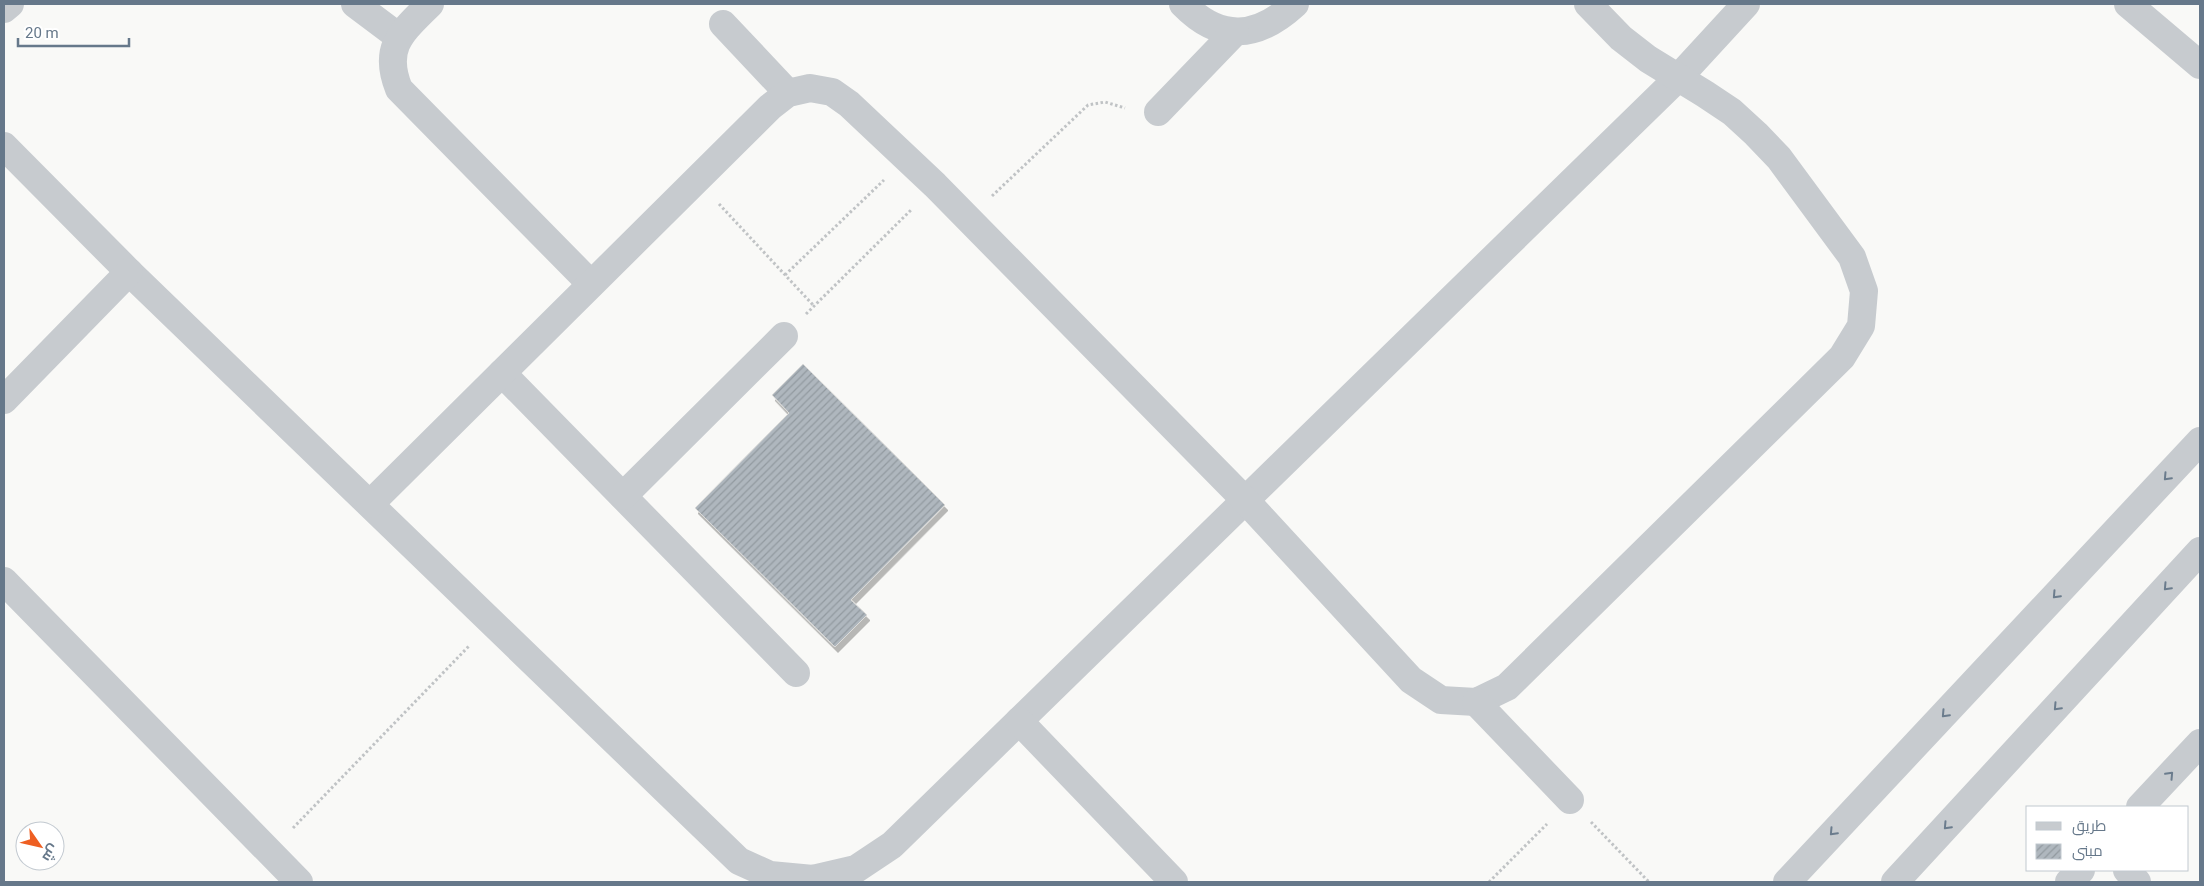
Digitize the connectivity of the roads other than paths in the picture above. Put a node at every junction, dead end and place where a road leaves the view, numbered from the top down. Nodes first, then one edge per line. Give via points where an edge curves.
1 (10, 4) edge
2 (355, 4) edge
3 (430, 4) edge
4 (1183, 4) edge
5 (1294, 4) edge
6 (1588, 4) edge
7 (1746, 4) edge
8 (2128, 4) edge
9 (4, 10) edge
10 (723, 24) dead end
11 (1235, 32) junction
12 (399, 37) junction
13 (2200, 65) edge
14 (1678, 78) junction
15 (788, 93) junction
16 (1158, 112) road end
17 (4, 146) edge
18 (130, 272) junction
19 (591, 284) junction
20 (784, 336) road end
21 (502, 372) junction
22 (4, 400) edge
23 (2200, 441) edge
24 (623, 496) junction
25 (1246, 501) junction
26 (370, 504) junction
27 (2200, 551) edge
28 (4, 581) edge
29 (796, 674) dead end
30 (1476, 702) junction
31 (1019, 721) junction
32 (2200, 743) edge
33 (1570, 800) road end
34 (2141, 806) edge
35 (2080, 871) edge
36 (2128, 871) edge
37 (299, 882) edge
38 (1174, 882) edge
39 (1787, 882) edge
40 (1896, 882) edge
41 (2069, 882) edge
42 (2137, 882) edge

1 - 9 street
2 - 12 street
3 - 12 street
4 - 11 street via 1198,19 1216,28
5 - 11 street via 1260,28
6 - 14 street via 1621,38
7 - 14 street
8 - 13 street
10 - 15 street
11 - 16 street
12 - 19 street via 392,55 392,72 399,89
14 - 25 street
14 - 30 street via 1732,112 1756,134 1778,158 1852,257 1864,291 1861,326 1842,357 1507,687
15 - 19 street
15 - 25 street via 810,88 832,92 849,104 936,186
17 - 18 street
18 - 22 street
18 - 26 street
19 - 21 street
20 - 24 street
21 - 24 street
21 - 26 street
23 -> 39 street
24 - 29 street
25 - 30 street via 1412,680 1441,700
25 - 31 street
26 - 31 street via 739,861 770,875 813,879 856,869 892,845
27 -> 40 street
28 - 37 street
30 - 33 street
31 - 38 street
34 -> 32 street
35 - 41 street
36 - 42 street

